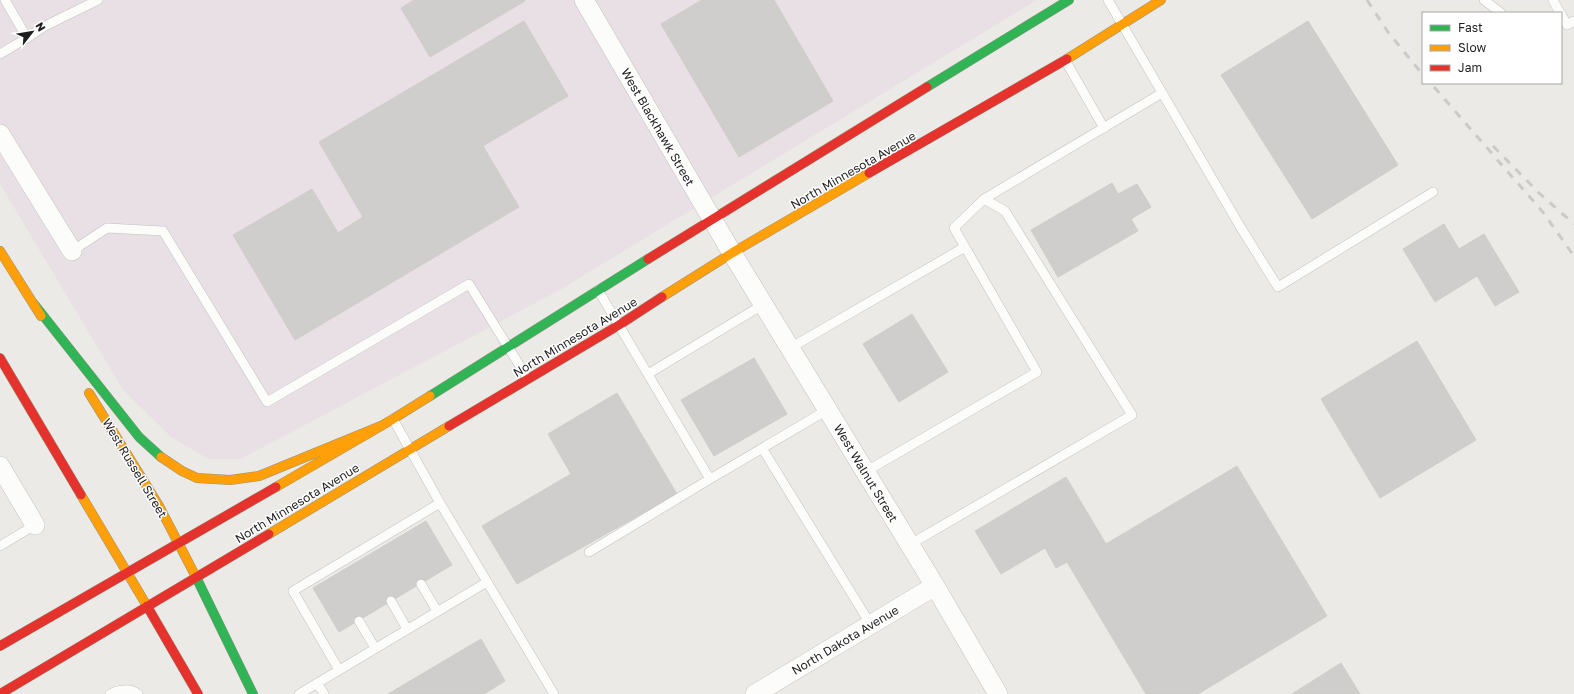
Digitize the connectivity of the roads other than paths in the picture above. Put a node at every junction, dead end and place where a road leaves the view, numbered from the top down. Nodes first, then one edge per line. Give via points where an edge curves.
1 (5, 0) edge
2 (98, 0) edge
3 (584, 0) edge
4 (1069, 0) edge
5 (1108, 0) edge
6 (1162, 0) edge
7 (1484, 0) edge
8 (1552, 0) edge
9 (87, 2) edge
10 (1500, 12) edge
11 (1560, 12) edge
12 (1562, 16) edge
13 (1122, 24) junction
14 (1568, 25) edge
15 (27, 38) junction
16 (0, 54) edge
17 (1065, 60) junction
18 (1162, 93) junction
19 (1104, 128) junction
20 (0, 134) edge
21 (1433, 192) dead end
22 (984, 199) junction
23 (712, 218) junction
24 (965, 247) junction
25 (0, 251) edge
26 (72, 252) joint
27 (732, 253) junction
28 (598, 290) junction
29 (34, 304) junction
30 (764, 304) junction
31 (619, 325) junction
32 (508, 346) junction
33 (790, 348) junction
34 (0, 358) edge
35 (75, 370) dead end
36 (648, 374) junction
37 (528, 379) junction
38 (83, 384) dead end
39 (827, 410) junction
40 (393, 419) junction
41 (380, 426) junction
42 (762, 448) junction
43 (409, 449) junction
44 (0, 466) edge
45 (865, 472) junction
46 (710, 479) junction
47 (440, 503) junction
48 (35, 525) joint
49 (180, 544) junction
50 (909, 545) junction
51 (0, 546) edge
52 (589, 552) dead end
53 (127, 572) junction
54 (196, 578) junction
55 (487, 582) junction
56 (421, 584) dead end
57 (935, 586) junction
58 (391, 601) dead end
59 (146, 606) junction
60 (437, 611) junction
61 (359, 621) dead end
62 (870, 625) junction
63 (407, 629) junction
64 (0, 646) edge
65 (375, 648) junction
66 (338, 670) junction
67 (317, 683) junction
68 (0, 694) edge
69 (110, 694) edge
70 (138, 694) edge
71 (198, 694) edge
72 (253, 694) edge
73 (299, 694) edge
74 (324, 694) edge
75 (554, 694) edge
76 (755, 694) edge
77 (998, 694) edge

1 - 15 lane
2 - 9 lane
3 - 23 street, West Blackhawk Street
4 - 23 main road, North Minnesota Avenue
5 - 13 lane
6 - 13 main road, North Minnesota Avenue
7 - 10 lane
8 - 11 lane
9 - 15 lane
12 - 14 lane
13 - 17 main road, North Minnesota Avenue
13 - 18 lane
15 - 16 lane
17 - 19 lane
17 - 27 main road, North Minnesota Avenue
18 - 19 lane
18 - 21 lane via 1278,287
19 - 22 lane
20 - 26 street
22 - 24 lane via 954,228
22 - 50 lane via 1005,211 1132,415
23 - 27 street, West Blackhawk Street
23 - 28 main road, North Minnesota Avenue
24 - 33 lane
24 - 45 lane via 1037,372
25 - 29 main road
26 - 32 lane via 107,228 163,231 267,402 469,284
27 - 30 street, West Walnut Street
27 - 31 main road, North Minnesota Avenue
28 - 31 lane
28 - 32 main road, North Minnesota Avenue
29 - 35 main road
29 - 41 main road via 139,437 182,472 197,478 230,480 258,476
30 - 33 street, West Walnut Street
30 - 36 lane
31 - 36 lane
31 - 37 main road, North Minnesota Avenue
32 - 37 lane
32 - 40 main road, North Minnesota Avenue
33 - 39 street, West Walnut Street
34 - 53 main road
36 - 46 lane
37 - 43 main road, North Minnesota Avenue
38 - 49 main road, West Russell Street
39 - 42 lane
39 - 45 street, West Walnut Street
40 - 41 main road, North Minnesota Avenue
40 - 43 lane
41 - 49 main road, North Minnesota Avenue
42 - 46 lane
42 - 62 lane
43 - 47 lane
43 - 54 main road, North Minnesota Avenue
44 - 48 street
45 - 50 street, West Walnut Street
46 - 52 lane
47 - 55 lane
47 - 66 lane via 392,537 331,573 293,591
48 - 51 lane
49 - 53 main road, North Minnesota Avenue
49 - 54 main road, West Russell Street
50 - 57 street, West Walnut Street
53 - 59 main road
53 - 64 main road, North Minnesota Avenue
54 - 59 main road, North Minnesota Avenue
54 - 72 main road, West Russell Street
55 - 60 lane
55 - 75 lane
56 - 60 lane
57 - 62 street, North Dakota Avenue
57 - 77 street, West Walnut Street
58 - 63 lane
59 - 68 main road, North Minnesota Avenue
59 - 71 main road
60 - 63 lane
61 - 65 lane
62 - 76 street, North Dakota Avenue
63 - 65 lane
65 - 66 lane
66 - 67 lane
67 - 73 lane
67 - 74 lane
69 - 70 lane via 115,691 134,691

